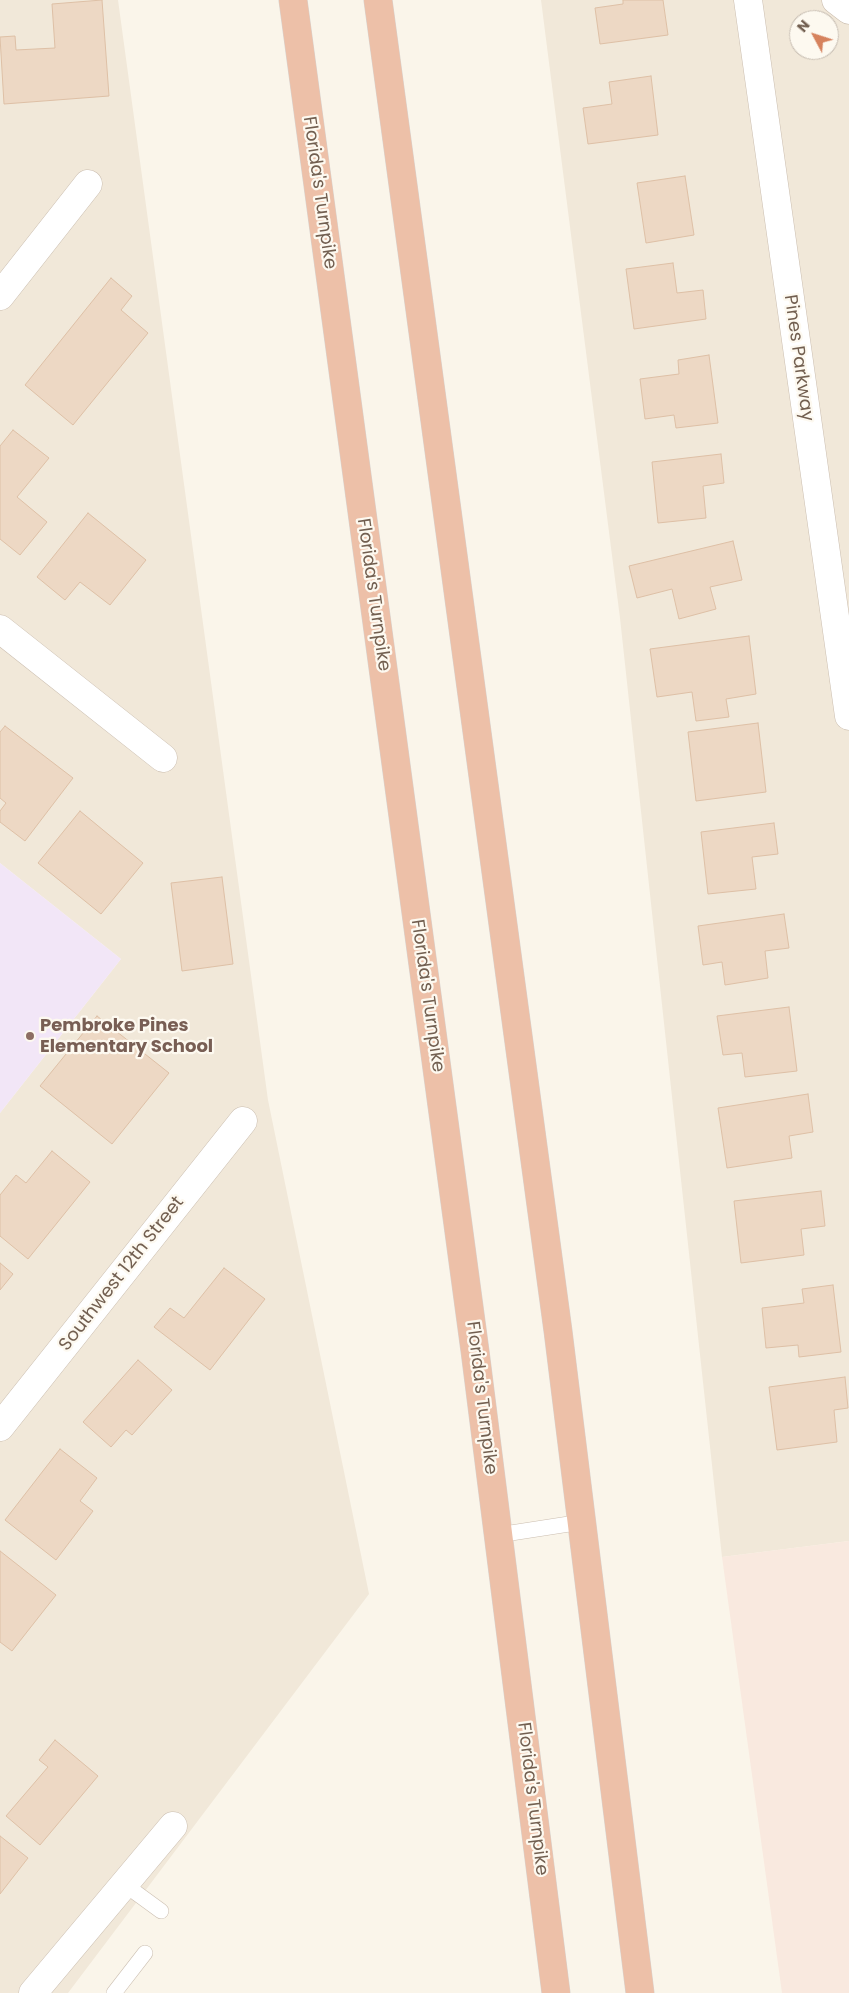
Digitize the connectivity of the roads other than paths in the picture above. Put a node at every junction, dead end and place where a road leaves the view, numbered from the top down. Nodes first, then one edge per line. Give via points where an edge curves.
1 (293, 0) edge
2 (378, 0) edge
3 (748, 0) edge
4 (836, 0) edge
5 (849, 10) edge
6 (88, 184) dead end
7 (0, 296) edge
8 (0, 629) edge
9 (849, 716) edge
10 (163, 758) dead end
11 (243, 1120) dead end
12 (0, 1427) edge
13 (582, 1522) junction
14 (498, 1535) junction
15 (173, 1826) dead end
16 (124, 1884) junction
17 (162, 1912) dead end
18 (145, 1953) dead end
19 (33, 1993) edge
20 (114, 1993) edge
21 (556, 1993) edge
22 (640, 1993) edge

1 - 14 highway, Florida's Turnpike
2 - 13 highway
3 - 9 street, Pines Parkway
4 - 5 street
6 - 7 street
8 - 10 street
11 - 12 street, Southwest 12th Street
13 - 14 lane
13 - 22 highway
14 - 21 highway, Florida's Turnpike
15 - 16 street
16 - 17 lane
16 - 19 street
18 - 20 lane

